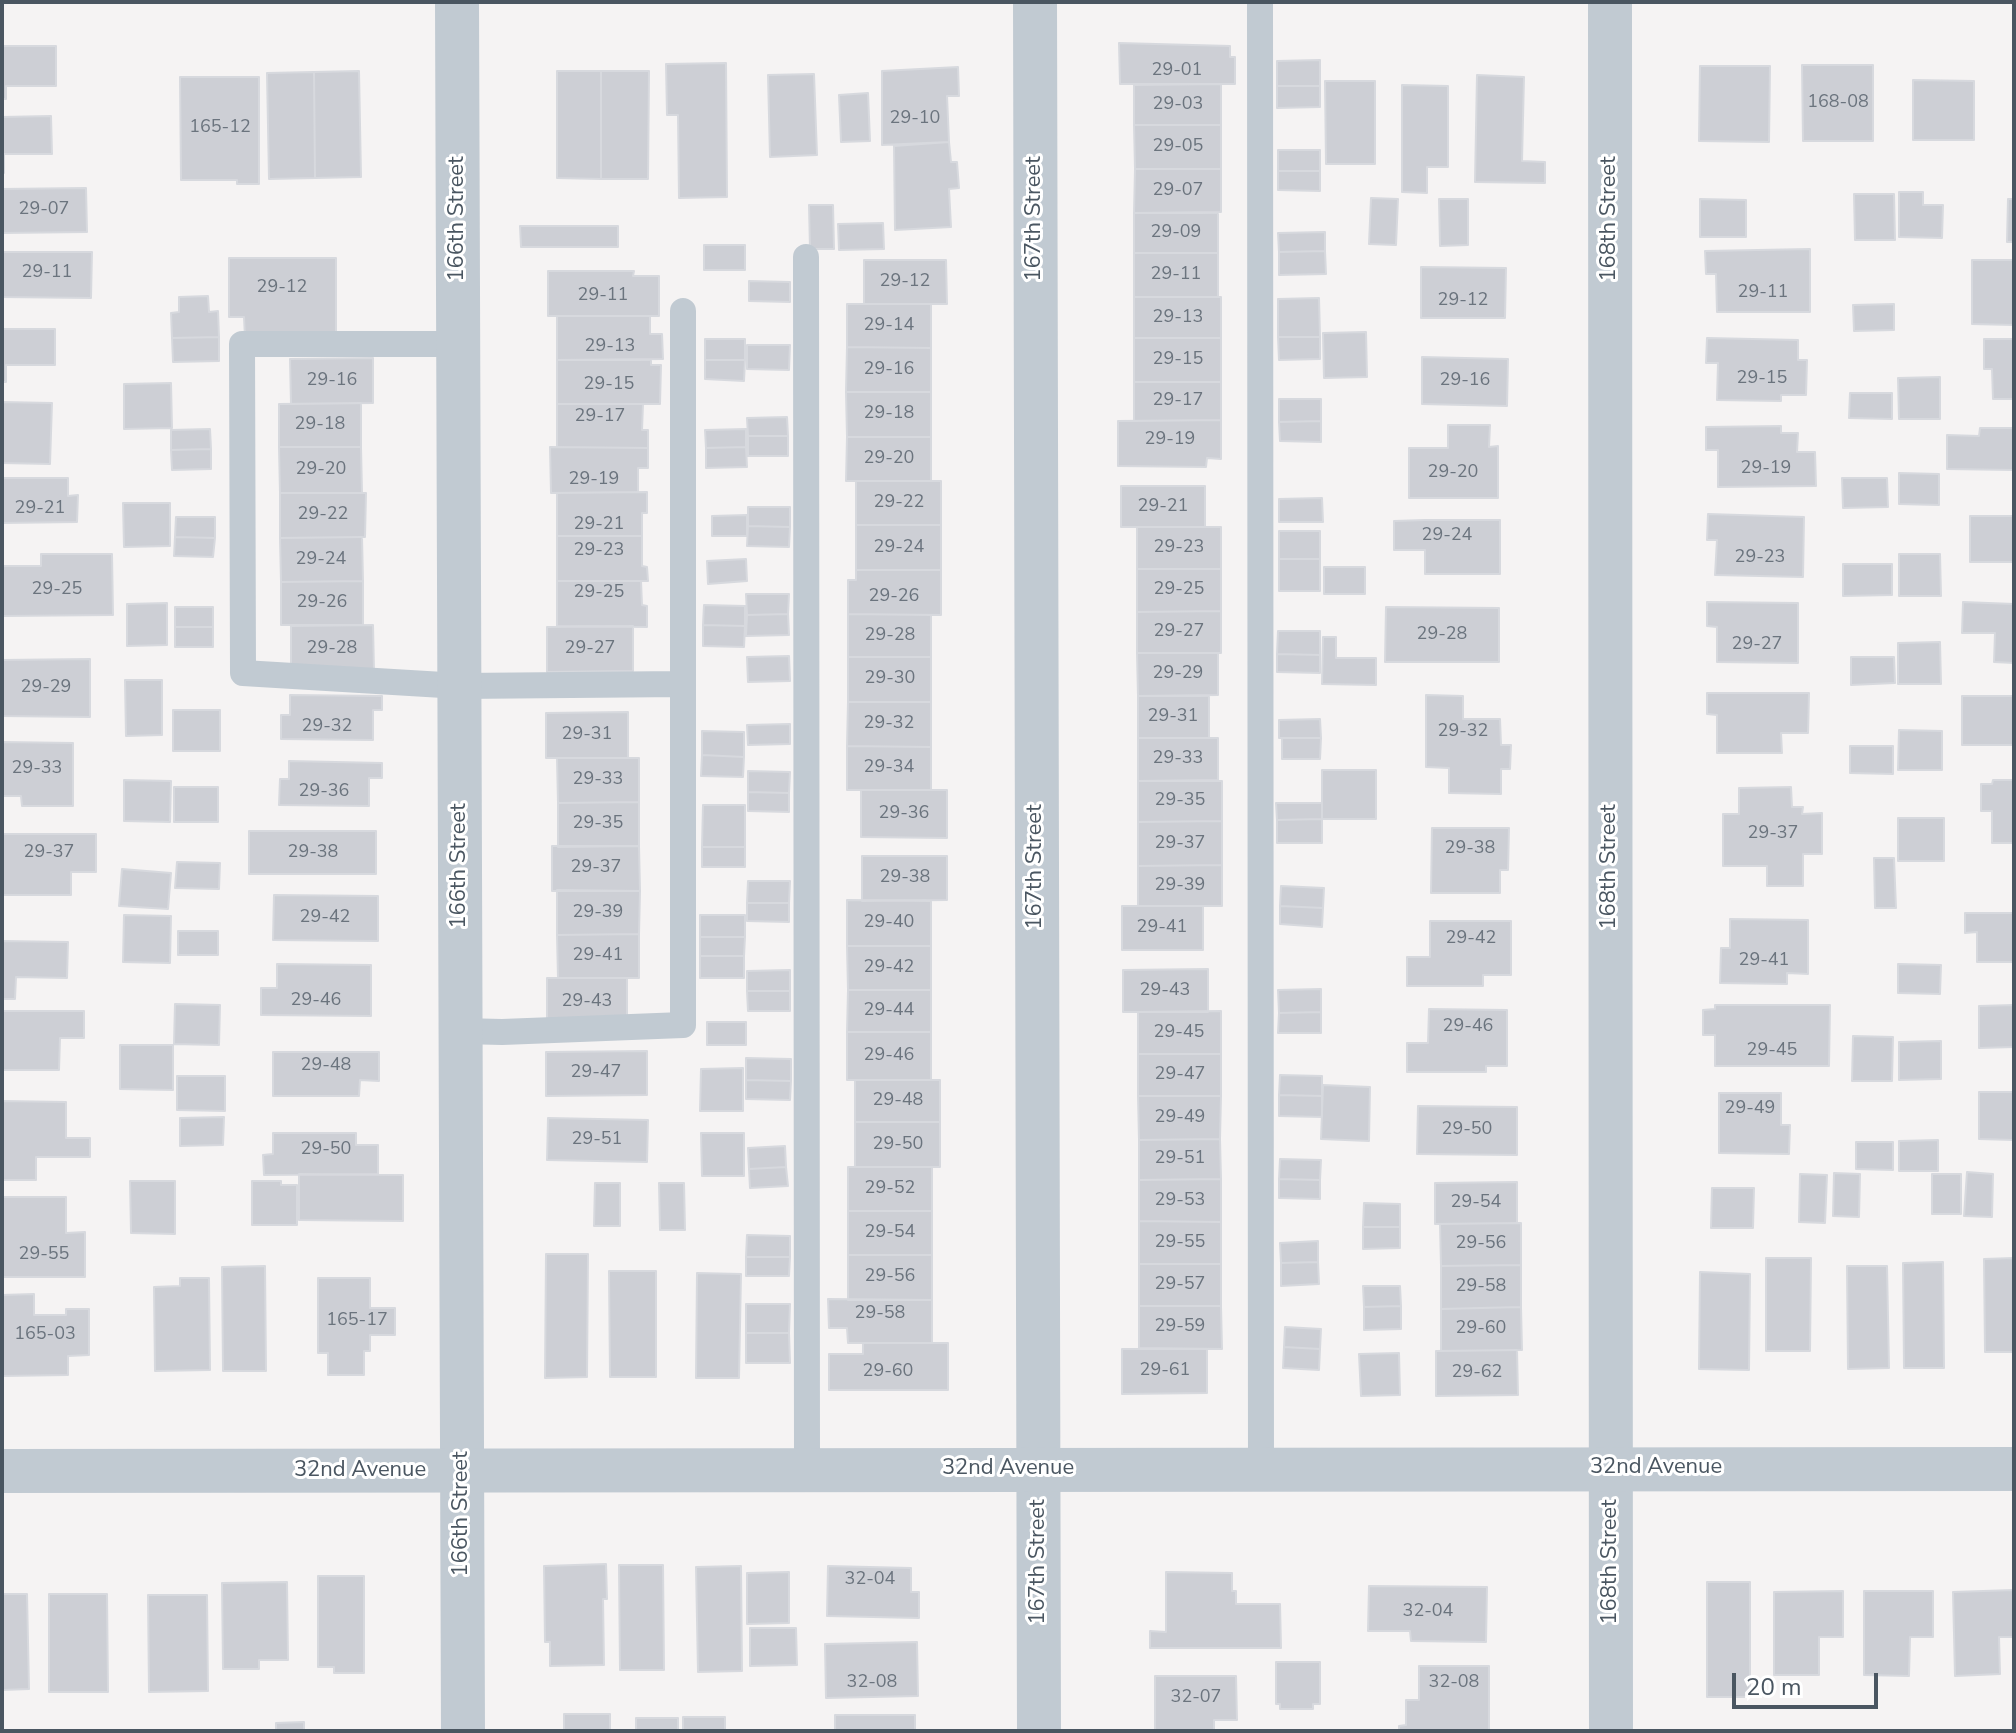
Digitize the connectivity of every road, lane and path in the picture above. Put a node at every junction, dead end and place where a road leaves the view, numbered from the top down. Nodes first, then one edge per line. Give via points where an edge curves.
1 (457, 2) edge
2 (1035, 2) edge
3 (1260, 2) edge
4 (1610, 2) edge
5 (806, 257) dead end
6 (683, 311) dead end
7 (458, 344) junction
8 (682, 684) junction
9 (460, 686) junction
10 (461, 1031) junction
11 (1261, 1468) junction
12 (1611, 1468) junction
13 (1037, 1469) junction
14 (2014, 1469) edge
15 (807, 1470) junction
16 (2, 1471) edge
17 (462, 1471) junction
18 (463, 1731) edge
19 (1039, 1731) edge
20 (1611, 1731) edge

1 - 7 street, 166th Street
2 - 13 street, 167th Street
3 - 11 lane
4 - 12 street, 168th Street
5 - 15 lane
6 - 8 lane
7 - 9 street, 166th Street
7 - 9 lane via 242,344 243,673
8 - 9 lane
8 - 10 lane via 683,1025
9 - 10 street, 166th Street
10 - 17 street, 166th Street
11 - 12 street, 32nd Avenue
11 - 13 street, 32nd Avenue
12 - 14 street, 32nd Avenue
12 - 20 street, 168th Street
13 - 15 street, 32nd Avenue
13 - 19 street, 167th Street
15 - 17 street, 32nd Avenue
16 - 17 street, 32nd Avenue
17 - 18 street, 166th Street

